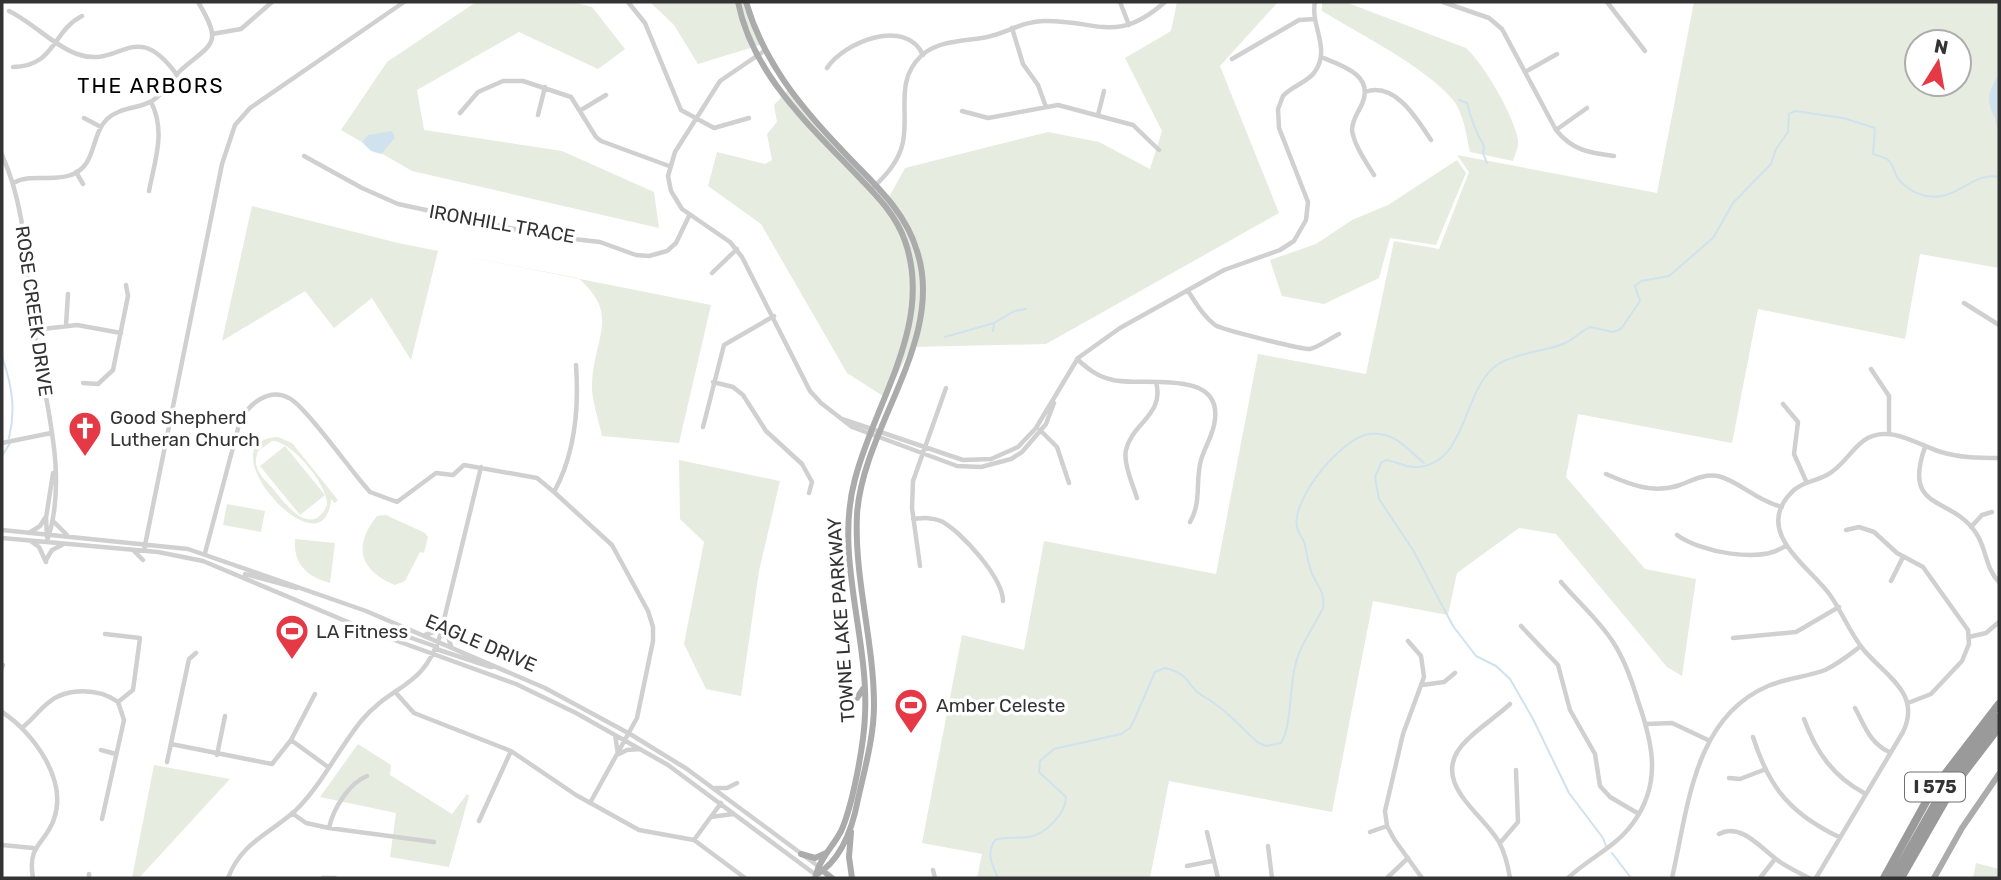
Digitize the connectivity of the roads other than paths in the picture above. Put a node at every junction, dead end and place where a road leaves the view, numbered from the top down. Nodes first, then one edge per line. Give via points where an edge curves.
1 (198, 2) edge
2 (272, 2) edge
3 (404, 2) edge
4 (628, 2) edge
5 (738, 2) edge
6 (746, 2) edge
7 (1120, 2) edge
8 (1165, 2) edge
9 (1315, 2) edge
10 (1443, 2) edge
11 (1607, 2) edge
12 (9, 11) dead end
13 (82, 16) dead end
14 (1315, 19) junction
15 (1129, 25) junction
16 (1012, 28) junction
17 (212, 34) junction
18 (58, 42) junction
19 (1645, 51) dead end
20 (761, 53) junction
21 (1557, 54) dead end
22 (923, 55) junction
23 (1321, 57) junction
24 (1232, 59) dead end
25 (13, 67) dead end
26 (827, 68) dead end
27 (1525, 72) junction
28 (177, 75) junction
29 (545, 87) junction
30 (1104, 91) dead end
31 (1364, 92) junction
32 (606, 95) dead end
33 (151, 102) junction
34 (1046, 107) junction
35 (1587, 108) dead end
36 (581, 110) junction
37 (962, 111) dead end
38 (460, 113) dead end
39 (538, 115) dead end
40 (1098, 115) junction
41 (84, 118) dead end
42 (749, 118) dead end
43 (696, 120) junction
44 (101, 127) junction
45 (1556, 130) junction
46 (1431, 140) dead end
47 (1159, 150) dead end
48 (2, 155) edge
49 (304, 156) dead end
50 (1614, 156) dead end
51 (670, 166) junction
52 (76, 172) junction
53 (1374, 175) dead end
54 (13, 183) junction
55 (83, 184) dead end
56 (874, 188) junction
57 (149, 191) dead end
58 (689, 216) junction
59 (737, 249) junction
60 (712, 273) dead end
61 (126, 285) dead end
62 (1188, 291) junction
63 (68, 294) dead end
64 (1964, 303) dead end
65 (774, 316) junction
66 (1999, 325) edge
67 (66, 326) junction
68 (34, 330) junction
69 (121, 333) junction
70 (1339, 334) dead end
71 (1077, 359) junction
72 (576, 365) dead end
73 (1871, 369) dead end
74 (713, 382) junction
75 (1156, 382) junction
76 (83, 383) dead end
77 (946, 388) dead end
78 (1783, 404) dead end
79 (703, 427) dead end
80 (1039, 430) junction
81 (872, 431) junction
82 (51, 433) junction
83 (881, 434) junction
84 (1889, 434) junction
85 (2, 443) edge
86 (1925, 447) junction
87 (923, 450) junction
88 (1999, 458) edge
89 (481, 467) junction
90 (54, 469) junction
91 (1606, 474) dead end
92 (1807, 481) junction
93 (1069, 483) dead end
94 (554, 492) junction
95 (809, 493) dead end
96 (1136, 498) dead end
97 (1782, 507) junction
98 (1992, 512) dead end
99 (46, 518) junction
100 (53, 519) junction
101 (914, 519) junction
102 (1190, 522) dead end
103 (1971, 527) junction
104 (2, 530) edge
105 (1846, 530) dead end
106 (29, 533) junction
107 (48, 534) junction
108 (68, 536) junction
109 (1676, 536) dead end
110 (2, 538) edge
111 (28, 540) junction
112 (47, 541) junction
113 (65, 543) junction
114 (145, 543) junction
115 (1786, 546) junction
116 (132, 549) junction
117 (144, 550) junction
118 (205, 553) junction
119 (1903, 557) junction
120 (143, 560) dead end
121 (920, 566) dead end
122 (245, 574) dead end
123 (1891, 581) dead end
124 (1561, 582) dead end
125 (1999, 582) edge
126 (301, 587) junction
127 (1003, 601) dead end
128 (1839, 607) junction
129 (444, 622) junction
130 (1999, 622) edge
131 (1521, 626) dead end
132 (367, 630) junction
133 (105, 634) dead end
134 (422, 635) junction
135 (1969, 637) junction
136 (1733, 638) dead end
137 (1408, 641) dead end
138 (1861, 646) junction
139 (416, 648) junction
140 (436, 648) junction
141 (454, 649) junction
142 (196, 653) dead end
143 (426, 666) junction
144 (498, 668) junction
145 (1455, 673) dead end
146 (864, 680) junction
147 (1422, 685) junction
148 (396, 693) junction
149 (315, 694) dead end
150 (847, 701) dead end
151 (118, 702) junction
152 (1510, 704) dead end
153 (1908, 704) junction
154 (1999, 704) edge
155 (1855, 708) dead end
156 (2, 712) edge
157 (225, 716) dead end
158 (1999, 717) edge
159 (1804, 719) dead end
160 (1647, 724) junction
161 (23, 727) junction
162 (1999, 727) edge
163 (615, 734) junction
164 (630, 734) junction
165 (1753, 737) dead end
166 (291, 740) junction
167 (626, 740) junction
168 (1708, 740) junction
169 (171, 744) junction
170 (641, 749) junction
171 (101, 750) dead end
172 (511, 751) junction
173 (1889, 752) junction
174 (116, 754) junction
175 (217, 755) junction
176 (618, 755) junction
177 (167, 762) dead end
178 (328, 767) junction
179 (1766, 769) junction
180 (1516, 770) dead end
181 (1999, 774) edge
182 (367, 776) dead end
183 (1729, 778) dead end
184 (737, 783) dead end
185 (713, 788) junction
186 (1864, 793) junction
187 (590, 803) junction
188 (721, 803) junction
189 (292, 813) junction
190 (1639, 814) junction
191 (736, 815) junction
192 (710, 817) junction
193 (102, 819) dead end
194 (479, 821) dead end
195 (852, 825) junction
196 (1387, 826) junction
197 (329, 828) junction
198 (1207, 832) dead end
199 (1370, 832) dead end
200 (1719, 834) dead end
201 (1839, 837) junction
202 (694, 840) junction
203 (434, 842) dead end
204 (1500, 843) junction
205 (2, 845) edge
206 (1268, 846) dead end
207 (33, 848) junction
208 (828, 852) junction
209 (801, 854) junction
210 (1408, 858) junction
211 (1775, 859) junction
212 (1212, 862) junction
213 (1187, 866) dead end
214 (820, 869) junction
215 (933, 870) dead end
216 (816, 877) edge
217 (33, 878) edge
218 (228, 878) edge
219 (323, 878) edge
220 (335, 878) edge
221 (745, 878) edge
222 (832, 878) edge
223 (852, 878) edge
224 (935, 878) edge
225 (1218, 878) edge
226 (1272, 878) edge
227 (1387, 878) edge
228 (1422, 878) edge
229 (1510, 878) edge
230 (1568, 878) edge
231 (1672, 878) edge
232 (1760, 878) edge
233 (1809, 878) edge
234 (1816, 878) edge
235 (1884, 878) edge
236 (1894, 878) edge
237 (1901, 878) edge
238 (1934, 878) edge

1 - 17 street
2 - 17 street via 241,29
3 - 114 street via 274,90 235,125 222,164
4 - 43 street via 645,23 681,110
5 - 20 main road, TOWNE LAKE PARKWAY
6 - 20 main road, TOWNE LAKE PARKWAY
7 - 15 street
8 - 15 street
9 - 14 street
10 - 27 street via 1495,23
11 - 19 street
12 - 18 street
13 - 18 street
14 - 23 street
14 - 24 street via 1299,20
15 - 16 street via 1111,29 1045,21
16 - 22 street via 949,43
16 - 34 street via 1023,64
17 - 28 street via 208,49
18 - 25 street via 38,61
18 - 28 street via 76,54 94,57 145,47 161,55
20 - 43 street via 720,81
20 - 56 main road, TOWNE LAKE PARKWAY via 789,103
21 - 27 street
22 - 26 street via 908,38 891,34 863,43
22 - 56 street via 903,90 899,155
23 - 31 street via 1354,71
23 - 62 street via 1316,70 1287,91 1278,109 1279,128 1308,202 1300,233 1288,246 1233,266
27 - 45 street
28 - 33 street
29 - 36 street via 570,96
29 - 38 street via 503,80 478,92
29 - 39 street
30 - 40 street
31 - 46 street via 1381,90 1405,105
31 - 53 street via 1352,127
32 - 36 street
33 - 44 street via 119,111
33 - 57 street via 160,131
34 - 37 street via 988,117
34 - 40 street via 1058,105
35 - 45 street
36 - 51 street via 601,141
40 - 47 street via 1133,125
41 - 44 street
42 - 43 street via 714,128
43 - 51 street
44 - 52 street via 87,164
45 - 50 street via 1575,149
48 - 54 street, ROSE CREEK DRIVE
49 - 58 street, IRONHILL TRACE via 398,204 547,236 600,242 636,255 667,251
51 - 58 street via 671,191
52 - 54 street
52 - 55 street
54 - 68 street, ROSE CREEK DRIVE via 23,224
56 - 81 main road, TOWNE LAKE PARKWAY via 905,240 914,302
56 - 83 main road, TOWNE LAKE PARKWAY via 903,217 918,252 923,283 916,336
58 - 59 street
59 - 60 street
59 - 65 street
61 - 69 street
62 - 70 street via 1217,327 1311,349
62 - 71 street via 1119,328
63 - 67 street
64 - 66 street
65 - 74 street via 724,345
65 - 81 street via 810,391 846,424
67 - 68 street
67 - 69 street
68 - 82 street, ROSE CREEK DRIVE
69 - 76 street via 110,375 98,384
71 - 75 street via 1105,378
71 - 80 street
72 - 94 street via 578,399 565,472
73 - 84 street via 1889,396
74 - 79 street
74 - 95 street via 743,395 766,431 802,464 812,482
75 - 96 street via 1153,414 1132,436 1126,452
75 - 102 street via 1195,387 1209,396 1214,406 1215,423 1201,461 1199,500
77 - 87 street
78 - 92 street via 1798,422 1794,454
80 - 87 street via 1018,447 991,459 956,459
80 - 93 street via 1057,447
81 - 83 street
81 - 146 main road, TOWNE LAKE PARKWAY via 853,486 849,526
82 - 85 street
82 - 90 street, ROSE CREEK DRIVE
83 - 87 street
83 - 195 main road, TOWNE LAKE PARKWAY via 863,477 857,515 874,707
84 - 86 street
84 - 92 street via 1866,438 1827,475
86 - 88 street via 1958,456
86 - 103 street via 1918,471 1923,491
87 - 101 street via 912,488
89 - 94 street via 537,478
89 - 118 street via 464,465 446,477 436,473 397,502 370,492 293,399 264,397 247,408 240,421
89 - 129 street
90 - 99 street, ROSE CREEK DRIVE
90 - 100 street, ROSE CREEK DRIVE
91 - 97 street via 1662,489 1717,476 1763,502
92 - 97 street
94 - 164 street via 612,545 651,619 653,642 646,684
97 - 115 street via 1779,517
98 - 103 street
99 - 106 street
99 - 107 street, ROSE CREEK DRIVE
100 - 107 street, ROSE CREEK DRIVE
100 - 108 street
101 - 121 street
101 - 127 street via 934,519 952,529 991,572
103 - 125 street
104 - 106 street, EAGLE DRIVE
105 - 119 street via 1859,527 1874,532
106 - 107 street, EAGLE DRIVE
107 - 108 street, EAGLE DRIVE
107 - 112 street, ROSE CREEK DRIVE
108 - 114 street, EAGLE DRIVE
109 - 115 street via 1692,545 1748,555
110 - 111 street, EAGLE DRIVE
111 - 112 street, EAGLE DRIVE
111 - 113 street via 39,547 46,562 52,550
112 - 113 street, EAGLE DRIVE
113 - 116 street, EAGLE DRIVE
114 - 117 street
114 - 118 street, EAGLE DRIVE
115 - 128 street
116 - 117 street, EAGLE DRIVE
116 - 120 street
117 - 132 street, EAGLE DRIVE via 224,568
118 - 126 street, EAGLE DRIVE
119 - 123 street
119 - 135 street via 1926,570 1964,621
122 - 126 street via 285,587
124 - 160 street via 1620,654
126 - 134 street, EAGLE DRIVE
128 - 136 street via 1796,632
128 - 138 street
129 - 134 street via 431,634
129 - 140 street
129 - 141 street
130 - 135 street via 1986,633
131 - 190 street via 1558,665 1570,710 1595,754 1600,786
132 - 139 street, EAGLE DRIVE
132 - 140 street via 406,636
133 - 151 street via 140,638 133,690
134 - 140 street, EAGLE DRIVE
135 - 153 street via 1964,658 1938,688 1923,700
137 - 147 street via 1421,656
138 - 153 street via 1900,686
138 - 168 street via 1827,669 1776,682 1747,696
139 - 140 street, EAGLE DRIVE
139 - 143 street
140 - 141 street, EAGLE DRIVE
140 - 143 street
140 - 144 street
140 - 163 street, EAGLE DRIVE
141 - 144 street, EAGLE DRIVE
142 - 169 street via 190,659
143 - 148 street
144 - 164 street, EAGLE DRIVE
145 - 147 street via 1444,682
146 - 150 main road via 859,696
146 - 208 main road, TOWNE LAKE PARKWAY via 864,728 848,807
147 - 196 street via 1393,770
148 - 172 street via 414,713
148 - 178 street via 370,711
149 - 166 street
151 - 161 street via 93,691 66,693 49,701
151 - 174 street via 124,720
152 - 204 street via 1467,739 1454,770 1461,799
153 - 173 street via 1905,726
154 - 235 highway, I 575 via 1932,791
155 - 173 street via 1870,737
156 - 161 street
157 - 175 street
158 - 236 highway via 1944,788
159 - 186 street via 1826,763
160 - 168 street via 1672,723
160 - 190 street via 1653,767 1650,790
161 - 207 street via 40,750 58,796 53,822
162 - 237 highway, I 575 via 1948,794
163 - 167 street, EAGLE DRIVE
163 - 176 street
164 - 167 street
164 - 185 street, EAGLE DRIVE
165 - 179 street
166 - 175 street via 267,766
166 - 178 street
167 - 170 street, EAGLE DRIVE
167 - 176 street
168 - 231 street
169 - 175 street
169 - 177 street
170 - 176 street
170 - 188 street, EAGLE DRIVE
171 - 174 street
172 - 187 street
172 - 194 street
173 - 186 street
174 - 193 street
176 - 187 street
178 - 189 street
179 - 183 street via 1740,779
179 - 201 street via 1790,805
180 - 204 street via 1518,822
181 - 238 main road
182 - 197 street via 359,779 336,809
184 - 185 street
185 - 209 street, EAGLE DRIVE
186 - 201 street
187 - 202 street via 639,830
188 - 191 street, EAGLE DRIVE
188 - 192 street
189 - 197 street via 306,823
189 - 218 street via 245,849
190 - 230 street via 1624,835
191 - 192 street
191 - 216 street, EAGLE DRIVE
192 - 202 street
195 - 214 main road, TOWNE LAKE PARKWAY via 840,850
195 - 223 main road
196 - 199 street
196 - 210 street
197 - 203 street
198 - 212 street
200 - 211 street via 1733,831 1751,838
201 - 234 street
202 - 221 street
204 - 229 street
205 - 207 street
206 - 226 street
207 - 217 street
208 - 209 main road via 815,858
208 - 214 main road, TOWNE LAKE PARKWAY
209 - 214 street, EAGLE DRIVE
210 - 227 street
210 - 228 street
211 - 232 street
211 - 233 street
212 - 213 street
212 - 225 street
214 - 216 main road, TOWNE LAKE PARKWAY
214 - 222 main road
215 - 224 street
219 - 220 street

